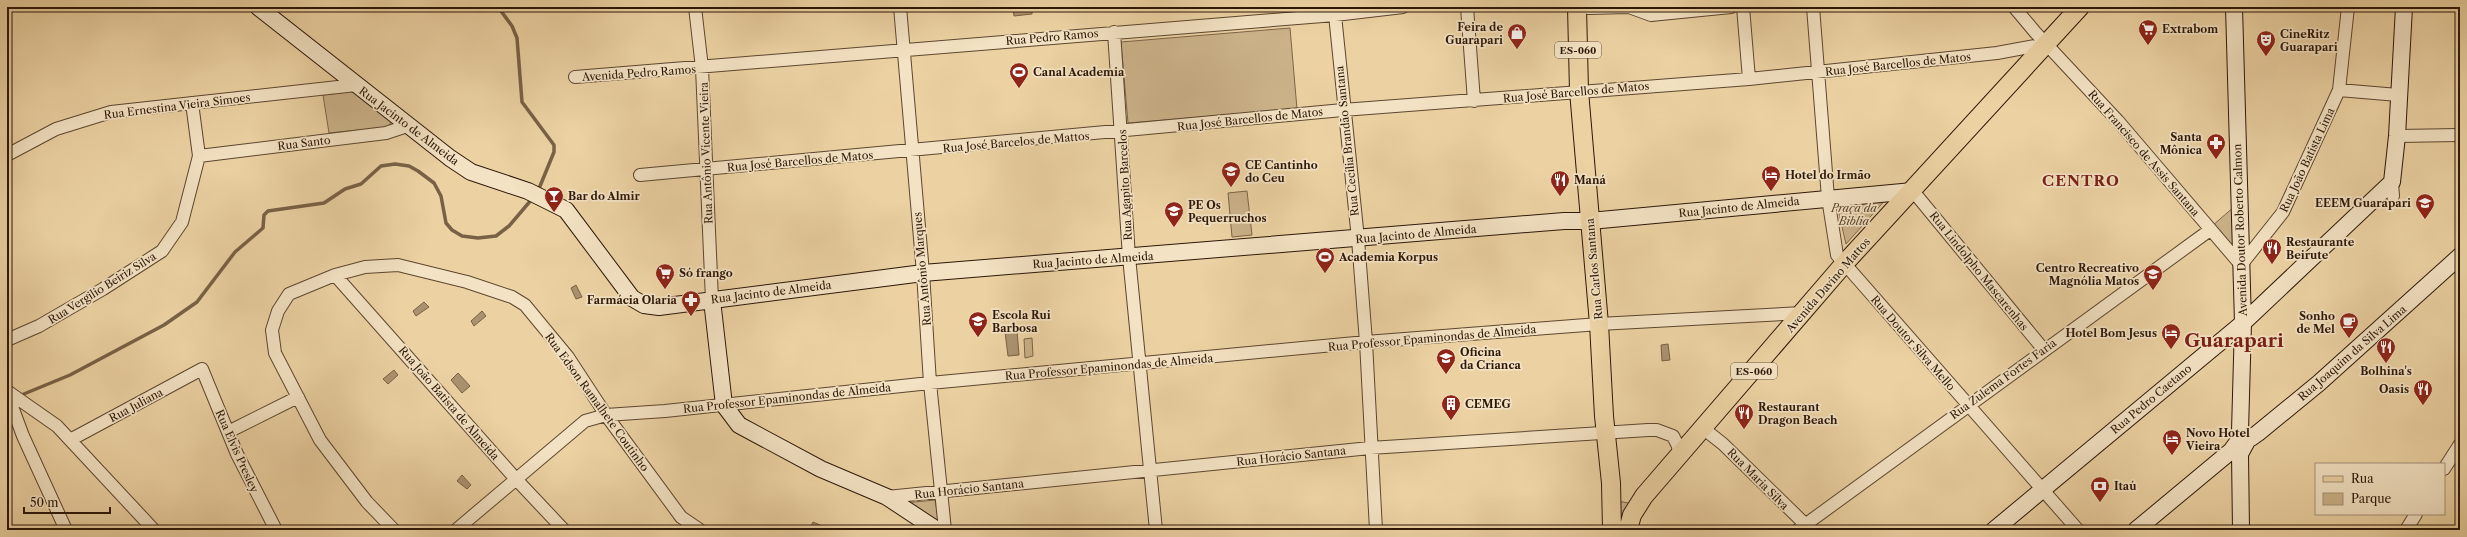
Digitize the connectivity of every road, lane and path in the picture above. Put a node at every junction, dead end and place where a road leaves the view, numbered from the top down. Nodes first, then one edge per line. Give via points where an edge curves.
1 (258, 7) edge
2 (695, 7) edge
3 (900, 7) edge
4 (1403, 7) edge
5 (1467, 7) edge
6 (1730, 7) edge
7 (1743, 7) edge
8 (1813, 7) edge
9 (2014, 7) edge
10 (2080, 7) edge
11 (2234, 7) edge
12 (2348, 7) edge
13 (2404, 7) edge
14 (1583, 8) edge
15 (1335, 15) junction
16 (1114, 32) junction
17 (2046, 44) junction
18 (904, 49) junction
19 (702, 68) junction
20 (1819, 72) junction
21 (576, 77) dead end
22 (1749, 79) junction
23 (356, 85) junction
24 (2339, 90) junction
25 (1579, 91) junction
26 (2398, 95) junction
27 (1474, 101) junction
28 (192, 103) junction
29 (1343, 110) junction
30 (407, 126) junction
31 (1121, 132) junction
32 (2460, 135) edge
33 (2397, 136) junction
34 (912, 152) junction
35 (7, 154) edge
36 (200, 156) junction
37 (706, 170) junction
38 (640, 175) dead end
39 (1913, 191) junction
40 (1828, 198) junction
41 (1590, 221) junction
42 (2210, 230) junction
43 (1358, 239) junction
44 (2460, 256) edge
45 (1129, 257) junction
46 (1844, 264) junction
47 (2241, 265) junction
48 (923, 273) junction
49 (335, 275) junction
50 (712, 300) junction
51 (1804, 313) junction
52 (2243, 323) junction
53 (1599, 324) junction
54 (7, 340) edge
55 (1366, 342) junction
56 (2044, 350) junction
57 (1138, 366) junction
58 (202, 369) joint
59 (930, 383) junction
60 (7, 392) edge
61 (298, 397) junction
62 (724, 405) junction
63 (1967, 405) junction
64 (606, 415) junction
65 (1704, 429) junction
66 (228, 432) junction
67 (1606, 434) junction
68 (2245, 434) junction
69 (70, 440) junction
70 (2460, 444) edge
71 (1370, 448) junction
72 (2236, 452) junction
73 (1679, 458) junction
74 (2445, 467) edge
75 (1150, 470) junction
76 (515, 478) junction
77 (2042, 490) junction
78 (940, 492) junction
79 (1612, 493) junction
80 (1644, 496) junction
81 (887, 497) junction
82 (2415, 515) edge
83 (1804, 528) edge
84 (151, 529) edge
85 (66, 530) edge
86 (276, 530) edge
87 (394, 530) edge
88 (456, 530) edge
89 (564, 530) edge
90 (700, 530) edge
91 (937, 530) edge
92 (945, 530) edge
93 (1156, 530) edge
94 (1376, 530) edge
95 (1612, 530) edge
96 (1628, 530) edge
97 (1994, 530) edge
98 (2078, 530) edge
99 (2136, 530) edge
100 (2241, 530) edge
101 (2406, 530) edge

1 - 23 street, Rua Jacinto de Almeida
2 - 19 street, Rua Antônio Vicente Vieira
3 - 18 street, Rua Antônio Marques
4 - 15 street, Rua Pedro Ramos
5 - 27 street
6 - 14 street via 1651,15 1629,7
7 - 22 street
8 - 20 street, Rua Doutor Silva Mello
9 - 17 street, Rua Francisco de Assis Santana
10 - 17 main road, Avenida Davino Mattos / ES-060
11 - 47 street, Avenida Doutor Roberto Calmon
12 - 24 street, Rua João Batista Lima
13 - 26 street
14 - 25 main road, Rua Carlos Santana / ES-060
15 - 16 street, Rua Pedro Ramos
15 - 29 street, Rua Cecília Brandão Santana
16 - 18 street, Rua Pedro Ramos
16 - 31 street, Rua Agapito Barcelos
17 - 20 street, Rua José Barcellos de Matos via 1997,53
17 - 39 main road, Avenida Davino Mattos / ES-060
17 - 42 street, Rua Francisco de Assis Santana via 2118,121
18 - 19 street, Rua Pedro Ramos
18 - 34 street, Rua Antônio Marques
19 - 21 street, Avenida Pedro Ramos
19 - 37 street, Rua Antônio Vicente Vieira
20 - 22 street, Rua José Barcellos de Matos
20 - 40 street, Rua Doutor Silva Mello
22 - 25 street, Rua José Barcellos de Matos
23 - 28 street, Rua Ernestina Vieira Simoes
23 - 30 street, Rua Jacinto de Almeida
24 - 26 street
24 - 47 street, Rua João Batista Lima via 2283,212
25 - 27 street, Rua José Barcellos de Matos
25 - 41 main road, Rua Carlos Santana / ES-060
26 - 33 street
27 - 29 street, Rua José Barcellos de Matos
28 - 35 street, Rua Ernestina Vieira Simoes via 111,112 56,129
28 - 36 street, Rua Vergilio Beiriz Silva
29 - 31 street, Rua José Barcellos de Matos
29 - 43 street, Rua Cecília Brandão Santana
30 - 36 street, Rua Santo via 386,134
30 - 50 street, Rua Jacinto de Almeida via 471,172 528,191 566,210 632,298 644,305 659,307
31 - 34 street, Rua José Barcelos de Mattos
31 - 45 street, Rua Agapito Barcelos
32 - 33 street
33 - 52 street, Rua Pedro Caetano via 2393,189
34 - 37 street, Rua José Barcellos de Matos
34 - 48 street, Rua Antônio Marques
36 - 54 street, Rua Vergilio Beiriz Silva via 182,222 162,251 39,326
37 - 38 street, Rua José Barcellos de Matos
37 - 50 street, Rua Antônio Vicente Vieira
39 - 40 street, Rua Jacinto de Almeida
39 - 46 main road, Avenida Davino Mattos / ES-060
39 - 56 street, Rua Lindolpho Mascarenhas
40 - 41 street, Rua Jacinto de Almeida
40 - 46 street, Rua Doutor Silva Mello via 1837,255
41 - 43 street, Rua Jacinto de Almeida
41 - 53 main road, Rua Carlos Santana / ES-060
42 - 47 street, Rua Francisco de Assis Santana
42 - 56 street, Rua Zulema Fortes Faria
43 - 45 street, Rua Jacinto de Almeida
43 - 55 street, Rua Cecília Brandão Santana
44 - 68 street, Rua Joaquim da Silva Lima via 2320,382
45 - 48 street, Rua Jacinto de Almeida
45 - 57 street, Rua Agapito Barcelos
46 - 51 main road, Avenida Davino Mattos / ES-060
46 - 63 street, Rua Doutor Silva Mello
47 - 52 street, Avenida Doutor Roberto Calmon
48 - 50 street, Rua Jacinto de Almeida
48 - 59 street, Rua Antônio Marques
49 - 61 street, Rua Edson Ramalhete Coutinho via 289,294 278,311 272,330 275,353
49 - 64 street, Rua Edson Ramalhete Coutinho via 365,267 398,265 467,282 512,297 525,305 568,357
49 - 76 street, Rua João Batista de Almeida
50 - 62 street
51 - 53 street, Rua Professor Epaminondas de Almeida
51 - 65 main road, Avenida Davino Mattos / ES-060
52 - 68 street, Avenida Doutor Roberto Calmon
52 - 77 street, Rua Pedro Caetano
53 - 55 street, Rua Professor Epaminondas de Almeida
53 - 67 main road, Rua Carlos Santana / ES-060
55 - 57 street, Rua Professor Epaminondas de Almeida
55 - 71 street, Rua Cecília Brandão Santana
56 - 63 street, Rua Zulema Fortes Faria
57 - 59 street, Rua Professor Epaminondas de Almeida
57 - 75 street, Rua Agapito Barcelos
58 - 66 street, Rua Elvis Presley
58 - 69 street, Rua Juliana
59 - 62 street, Rua Professor Epaminondas de Almeida
59 - 78 street, Rua Antônio Marques
60 - 69 street via 57,426
60 - 85 street via 23,436
61 - 66 street
61 - 87 street, Rua Edson Ramalhete Coutinho via 320,440 367,502
62 - 64 street, Rua Professor Epaminondas de Almeida
62 - 81 street, Rua Horácio Santana via 739,425 760,438 821,469
63 - 77 street, Rua Doutor Silva Mello
63 - 83 street, Rua Zulema Fortes Faria
64 - 76 street, Rua Professor Epaminondas de Almeida via 585,421
64 - 90 street, Rua Edson Ramalhete Coutinho via 681,517
65 - 73 main road, Avenida Davino Mattos / ES-060
65 - 83 street, Rua Maria Silva via 1723,444
66 - 86 street, Rua Elvis Presley via 262,507
67 - 71 street, Rua Horácio Santana
67 - 73 street, Rua Horácio Santana via 1648,430 1665,432 1676,440
67 - 79 main road, Rua Carlos Santana / ES-060
68 - 72 street, Avenida Doutor Roberto Calmon via 2239,440
69 - 84 street
70 - 74 street
71 - 75 street, Rua Horácio Santana
71 - 94 street, Rua Cecília Brandão Santana
72 - 99 street
72 - 100 street
73 - 80 main road, Avenida Davino Mattos / ES-060
75 - 78 street, Rua Horácio Santana
75 - 93 street, Rua Agapito Barcelos
76 - 88 street, Rua Professor Epaminondas de Almeida
76 - 89 street, Rua João Batista de Almeida
77 - 97 street, Rua Pedro Caetano
77 - 98 street, Rua Doutor Silva Mello
78 - 81 street, Rua Horácio Santana
78 - 92 street, Rua Antônio Marques
79 - 80 main road via 1625,498
79 - 95 main road, Rua Carlos Santana / ES-060
80 - 96 main road, ES-060 via 1632,515
81 - 91 street, Rua Horácio Santana
82 - 101 street

